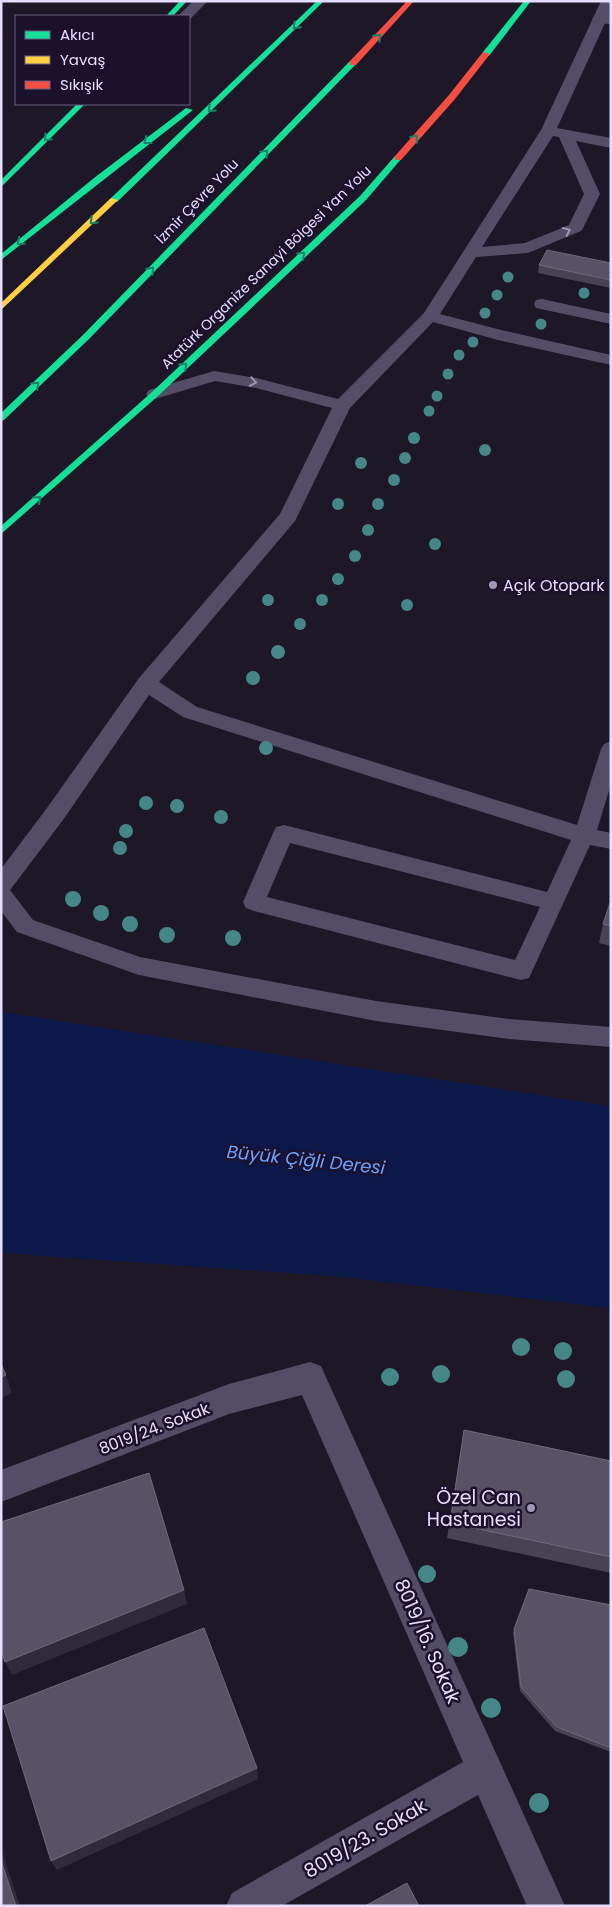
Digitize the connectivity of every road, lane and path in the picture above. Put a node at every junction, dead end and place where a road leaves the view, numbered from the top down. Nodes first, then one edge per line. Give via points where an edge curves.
1 (184, 1) edge
2 (201, 1) edge
3 (321, 1) edge
4 (411, 1) edge
5 (528, 1) edge
6 (608, 1) edge
7 (170, 15) edge
8 (186, 15) edge
9 (606, 19) edge
10 (271, 51) junction
11 (80, 105) edge
12 (549, 130) junction
13 (565, 134) junction
14 (611, 143) edge
15 (1, 184) edge
16 (528, 248) junction
17 (470, 253) junction
18 (556, 254) edge
19 (1, 258) edge
20 (542, 304) dead end
21 (1, 308) edge
22 (430, 316) junction
23 (611, 319) edge
24 (611, 360) edge
25 (155, 394) junction
26 (342, 405) junction
27 (1, 418) edge
28 (1, 531) edge
29 (146, 683) junction
30 (611, 748) edge
31 (584, 836) junction
32 (611, 841) edge
33 (1, 886) edge
34 (1, 894) edge
35 (553, 902) junction
36 (611, 1037) edge
37 (310, 1377) joint
38 (1, 1486) edge
39 (485, 1770) junction
40 (245, 1906) edge
41 (546, 1906) edge

1 - 7 main road
2 - 8 lane
3 -> 10 main road
27 -> 4 main road, İzmir Çevre Yolu via 86,337
25 -> 5 main road, Atatürk Organize Sanayi Bölgesi Yan Yolu via 363,198 452,97
6 - 9 lane
9 - 12 lane
10 -> 19 main road via 155,134
10 -> 21 main road
11 -> 15 main road
12 - 13 lane
12 - 17 lane
13 - 14 lane
16 -> 13 lane via 575,228 592,194
16 - 17 lane
16 - 18 lane
17 - 22 lane
20 - 23 lane
22 - 24 lane
22 - 26 lane
25 -> 26 lane via 214,376
28 -> 25 main road, Atatürk Organize Sanayi Bölgesi Yan Yolu
26 - 29 lane via 288,517
29 - 31 lane via 190,712
29 - 33 lane
30 - 31 lane
31 - 32 lane
31 - 35 lane
34 - 36 lane via 25,926 139,966 376,1011 509,1029
35 - 35 lane via 284,833 254,902 521,971
37 - 38 street, 8019/24. Sokak via 229,1400
37 - 39 street, 8019/16. Sokak
39 - 40 street, 8019/23. Sokak
39 - 41 street, 8019/16. Sokak

